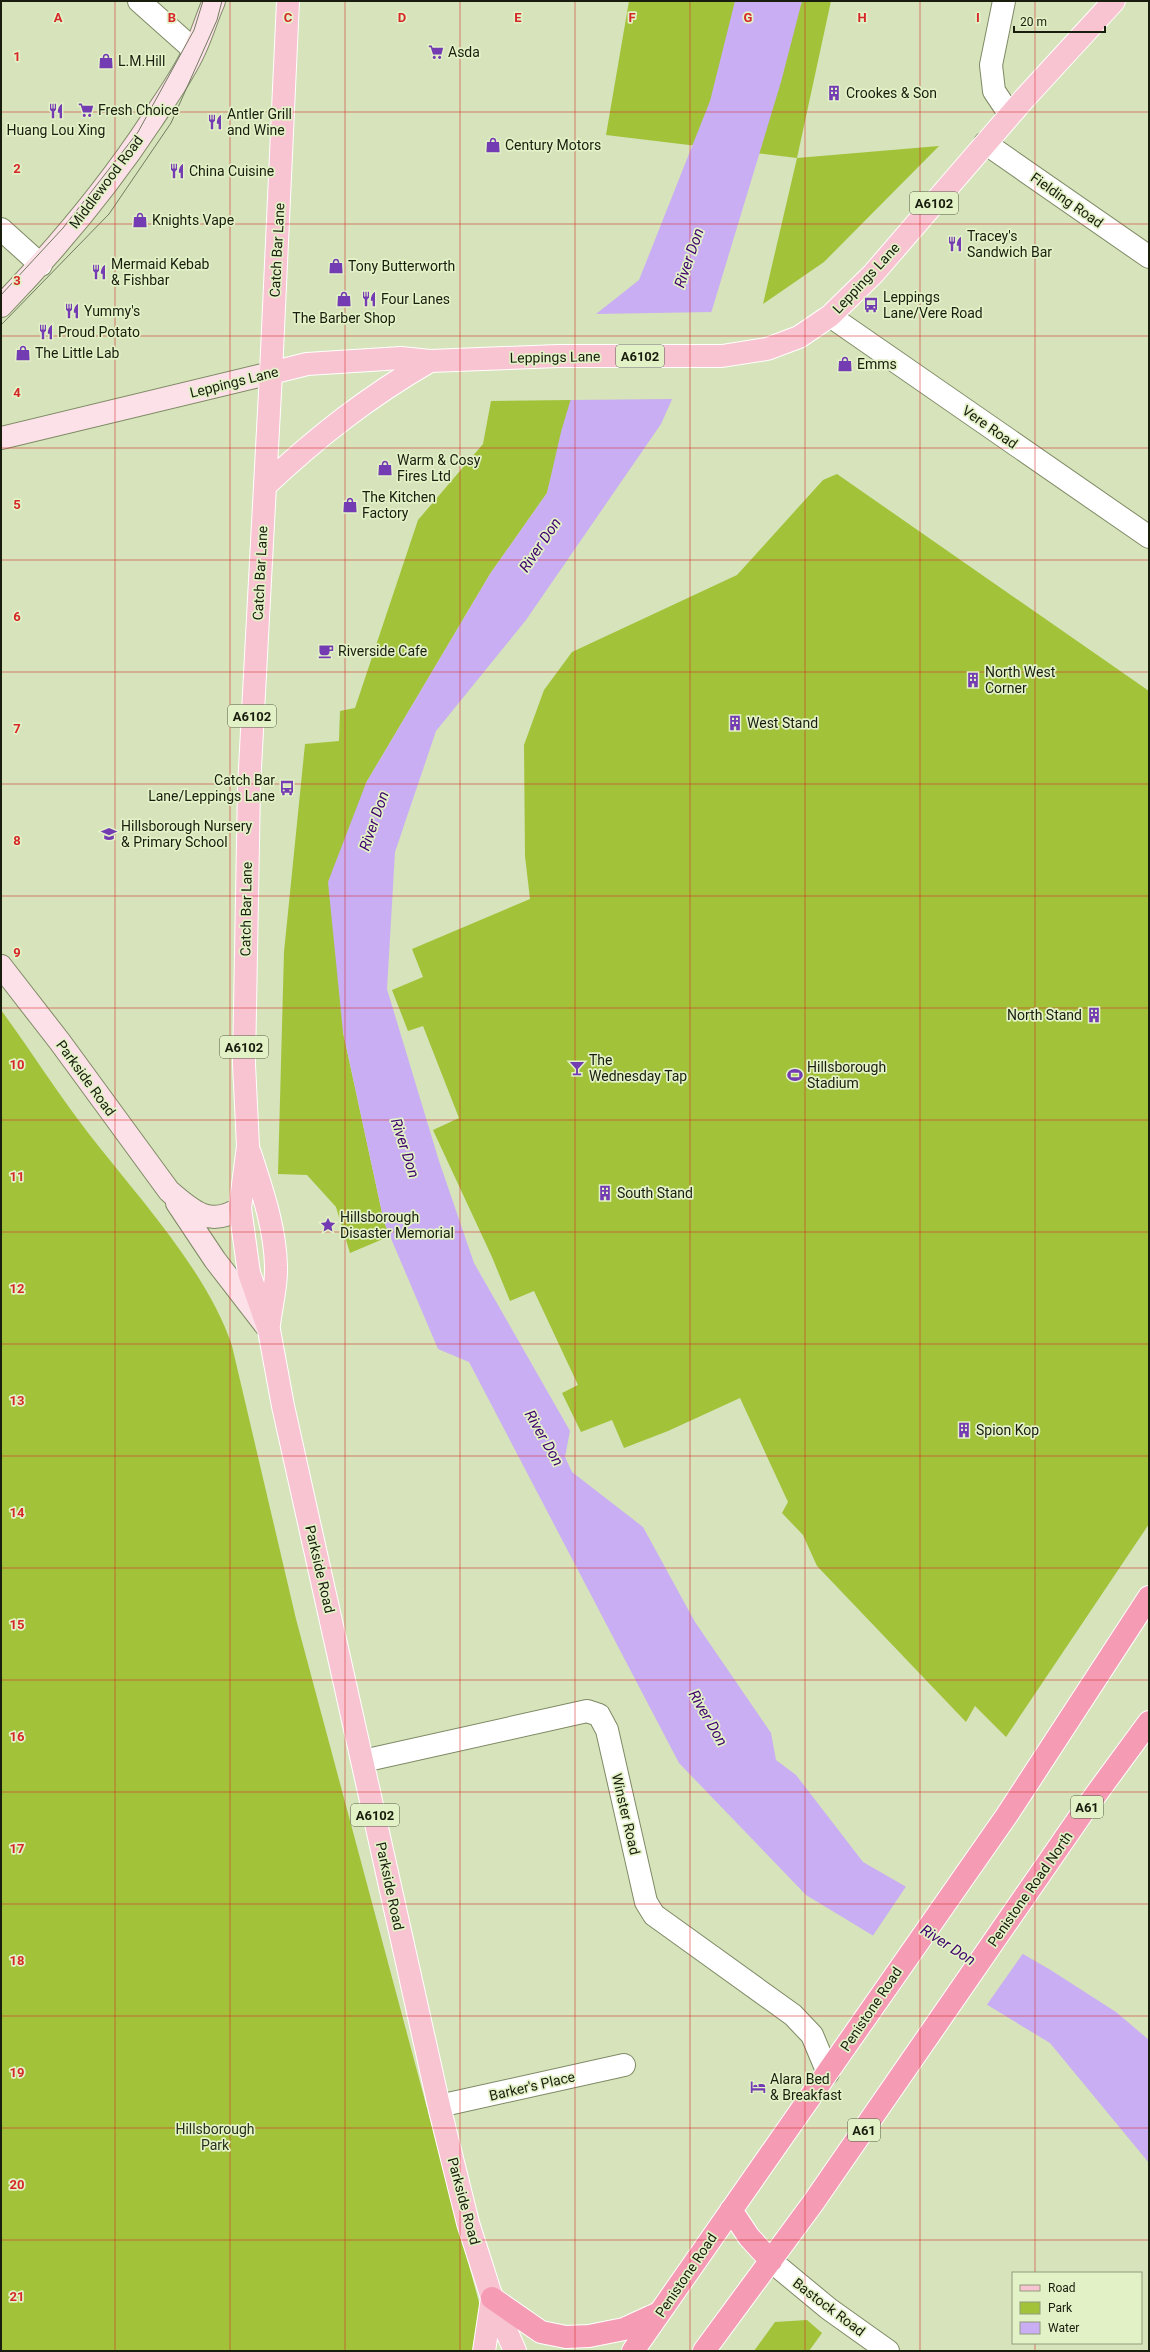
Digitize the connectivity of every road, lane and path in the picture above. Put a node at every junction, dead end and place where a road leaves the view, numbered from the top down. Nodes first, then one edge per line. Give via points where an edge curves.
1 (139, 1) edge
2 (214, 1) edge
3 (288, 1) edge
4 (1004, 1) edge
5 (1114, 1) edge
6 (194, 50) junction
7 (1010, 115) junction
8 (986, 143) junction
9 (1, 229) edge
10 (1149, 257) edge
11 (41, 265) junction
12 (1, 306) edge
13 (830, 316) junction
14 (430, 361) junction
15 (272, 373) junction
16 (1, 438) edge
17 (266, 486) junction
18 (1149, 537) edge
19 (1, 966) edge
20 (248, 1146) junction
21 (258, 1175) junction
22 (169, 1191) junction
23 (240, 1208) junction
24 (269, 1330) junction
25 (1149, 1597) edge
26 (1149, 1722) edge
27 (363, 1761) junction
28 (624, 2065) dead end
29 (828, 2073) junction
30 (439, 2106) junction
31 (731, 2210) junction
32 (771, 2261) junction
33 (492, 2298) junction
34 (662, 2312) junction
35 (484, 2351) edge
36 (515, 2351) edge
37 (634, 2351) edge
38 (704, 2351) edge
39 (888, 2351) edge

1 - 6 street
2 - 6 street, Middlewood Road
3 - 15 main road, Catch Bar Lane / A6102
4 - 7 street via 991,65 994,91
5 - 7 main road, Leppings Lane / A6102
6 - 11 street, Middlewood Road via 136,145
7 - 8 main road, Leppings Lane / A6102
8 - 10 street, Fielding Road
8 - 13 main road, Leppings Lane / A6102 via 872,274
9 - 11 street
11 - 12 street, Middlewood Road
13 - 14 main road, Leppings Lane / A6102 via 799,337 767,349 722,356 558,356
13 - 18 street, Vere Road
14 - 15 main road, Leppings Lane / A6102 via 401,358 358,359 307,364
14 - 17 main road, A6102 via 385,387 349,413 293,459
15 - 16 street, Leppings Lane
15 - 17 main road, Catch Bar Lane / A6102
17 - 20 main road, Catch Bar Lane / A6102 via 249,788 244,1064
19 - 22 street, Parkside Road
20 - 21 main road, Catch Bar Lane / A6102
20 - 23 main road, Catch Bar Lane / A6102
21 - 23 main road via 252,1198
21 - 24 main road, Parkside Road / A6102 via 270,1216 276,1268
22 - 23 street, Parkside Road via 191,1210 209,1217 219,1218
22 - 24 street, Parkside Road via 215,1260
23 - 24 main road, Parkside Road / A6102 via 249,1273
24 - 27 main road, Parkside Road / A6102 via 283,1406
25 - 29 highway, Penistone Road via 1007,1815
26 - 32 highway, Penistone Road North / A61
27 - 29 street, Winster Road via 586,1711 599,1715 607,1730 646,1902 654,1915 793,2015 812,2035
27 - 30 main road, Parkside Road / A6102
28 - 30 street, Barker's Place
29 - 31 highway, Penistone Road
30 - 33 main road, Parkside Road / A6102 via 468,2222
31 - 32 highway via 749,2237
31 - 34 highway, Penistone Road
32 - 38 highway, A61
32 - 39 street, Bastock Road via 828,2309
33 - 34 highway via 541,2332 566,2337 590,2336 624,2329
33 - 35 main road, Parkside Road / A6102
33 - 36 main road, Parkside Road / A6102
34 - 37 highway, Penistone Road

